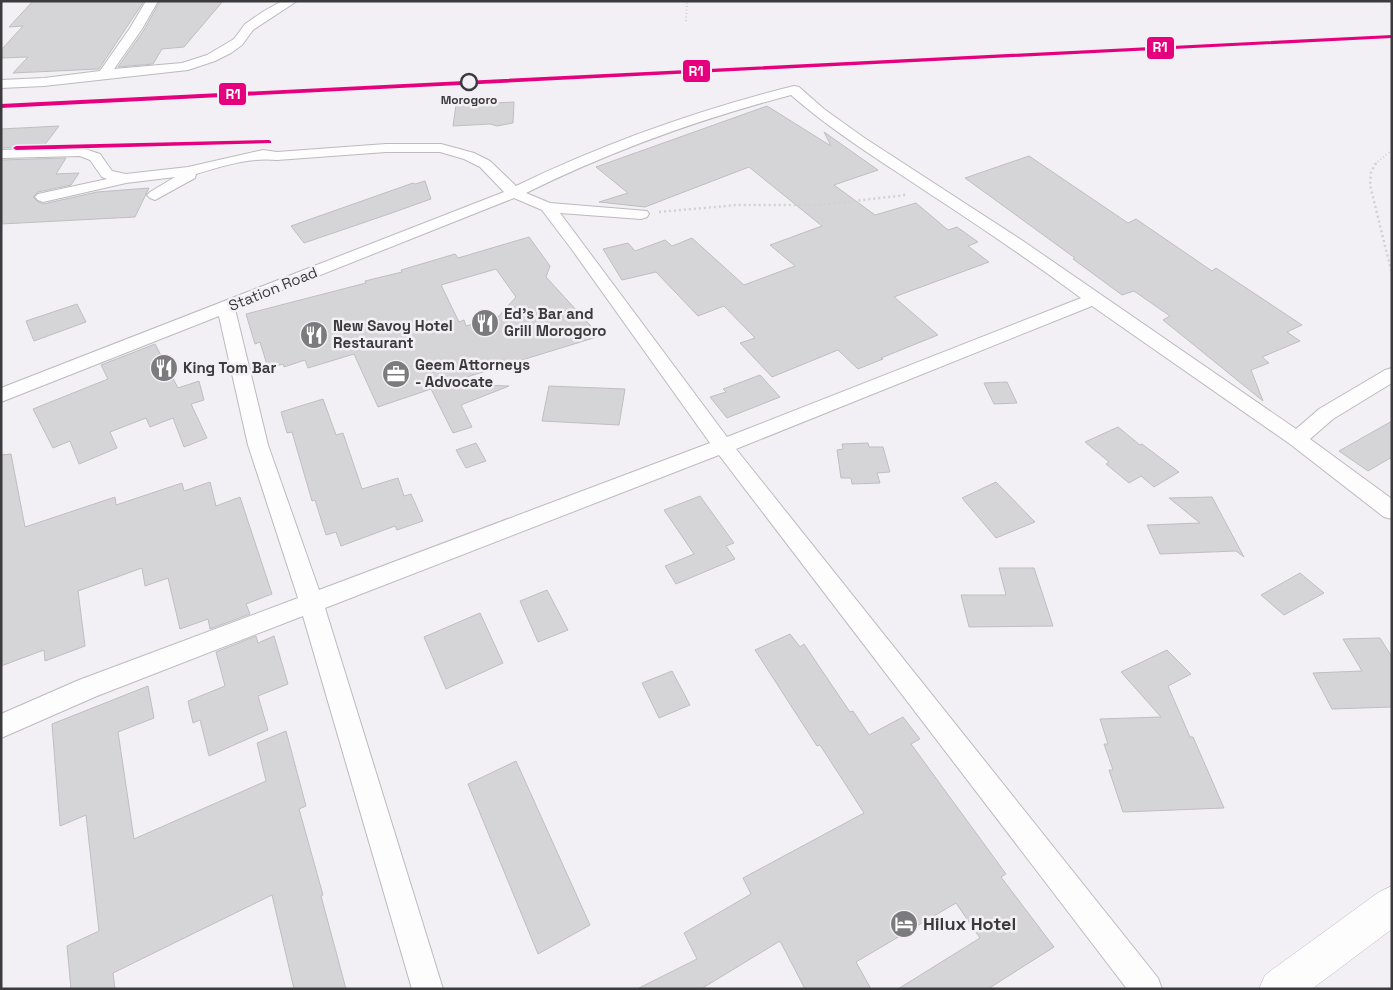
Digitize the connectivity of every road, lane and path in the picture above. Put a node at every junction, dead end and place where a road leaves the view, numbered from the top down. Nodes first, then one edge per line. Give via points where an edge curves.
1 (152, 1) edge
2 (291, 1) edge
3 (687, 1) edge
4 (686, 22) dead end
5 (104, 74) junction
6 (1, 84) edge
7 (1392, 150) edge
8 (1, 154) edge
9 (213, 164) junction
10 (126, 179) junction
11 (934, 190) junction
12 (514, 193) junction
13 (155, 195) dead end
14 (43, 197) dead end
15 (546, 207) junction
16 (641, 214) joint
17 (1392, 274) edge
18 (1094, 299) junction
19 (226, 308) junction
20 (1392, 374) edge
21 (1, 395) edge
22 (1297, 439) junction
23 (723, 446) junction
24 (1392, 511) edge
25 (311, 602) junction
26 (1, 726) edge
27 (1392, 905) edge
28 (428, 989) edge
29 (1148, 989) edge
30 (1279, 989) edge

1 - 5 street
2 - 5 street via 268,13 249,27 238,42 211,58 164,70
3 - 4 path
5 - 6 street
7 - 17 path via 1380,159 1370,177
8 - 10 street via 82,152 95,157 107,174
9 - 10 street via 188,171
9 - 12 street via 263,154 441,148 486,164
9 - 13 street
10 - 14 street
11 - 12 street, Station Road via 819,112 794,90 643,137
11 - 16 path via 838,204 737,205
11 - 18 street
12 - 15 street
12 - 19 street, Station Road
15 - 16 street
15 - 23 street
18 - 22 street
18 - 23 street
19 - 21 street, Station Road
19 - 25 street via 258,445
20 - 22 street via 1326,414
22 - 24 street
23 - 25 street
23 - 29 street
25 - 26 street via 88,688
25 - 28 street
27 - 30 main road

